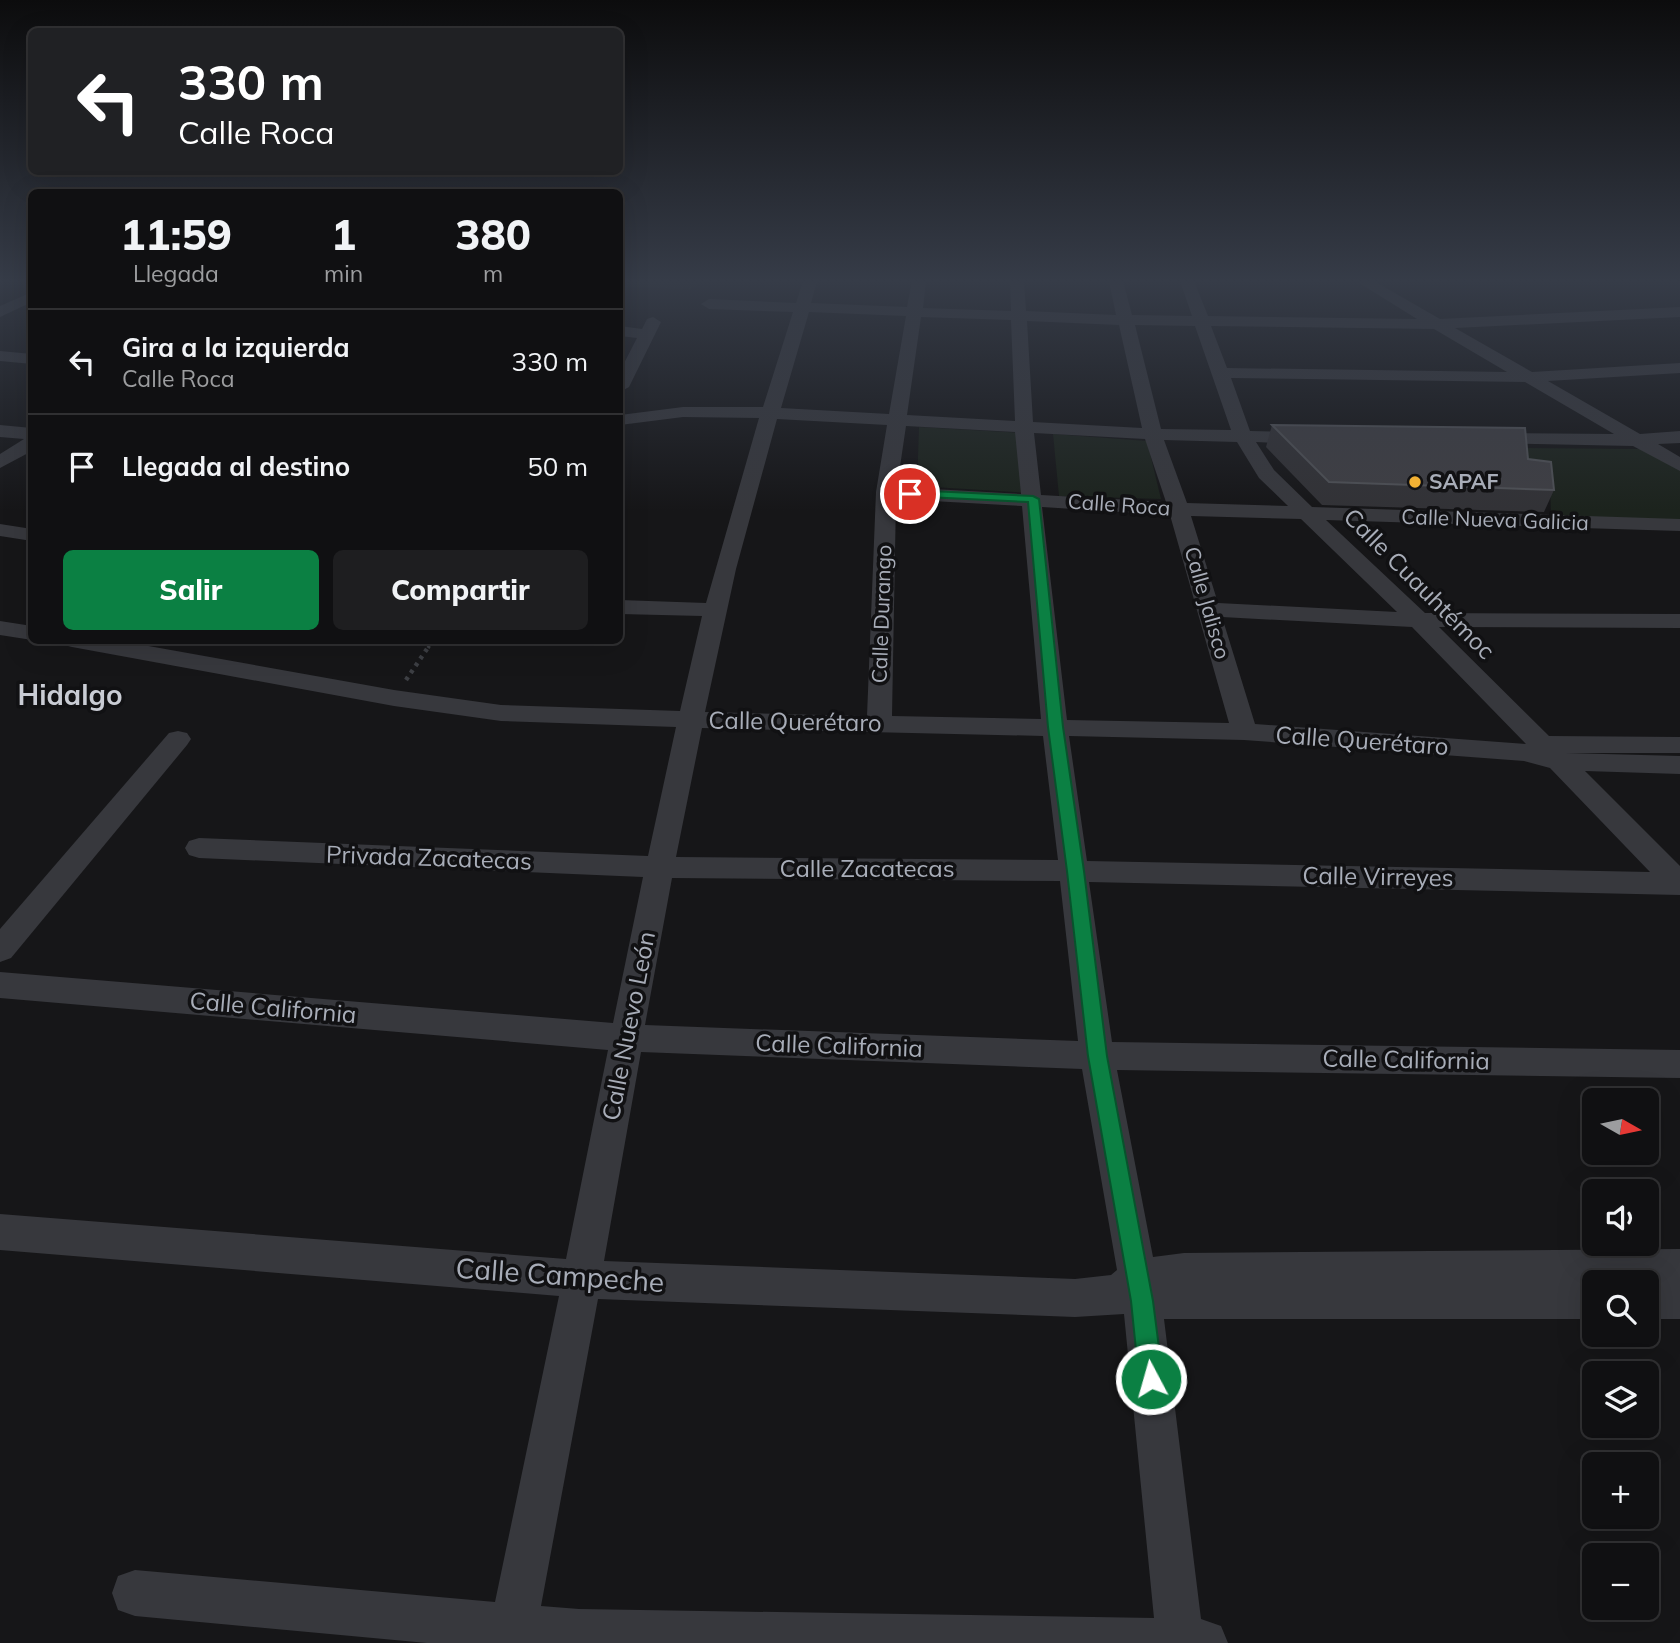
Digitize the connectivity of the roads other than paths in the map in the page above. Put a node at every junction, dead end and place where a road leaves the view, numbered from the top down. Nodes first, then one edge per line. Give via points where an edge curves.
1 (635, 358) edge
2 (786, 358) edge
3 (908, 358) edge
4 (1020, 358) edge
5 (1134, 358) edge
6 (1214, 358) edge
7 (1496, 358) edge
8 (1680, 368) edge
9 (1219, 373) junction
10 (1530, 377) junction
11 (623, 381) edge
12 (769, 413) junction
13 (623, 420) edge
14 (899, 421) junction
15 (1024, 427) junction
16 (0, 431) edge
17 (28, 434) edge
18 (1153, 434) junction
19 (1243, 437) junction
20 (1680, 437) edge
21 (1324, 438) edge
22 (1473, 439) edge
23 (1636, 440) junction
24 (28, 445) edge
25 (0, 462) edge
26 (1680, 466) edge
27 (886, 492) junction
28 (1033, 499) junction
29 (1179, 509) junction
30 (1311, 514) junction
31 (1680, 525) edge
32 (0, 530) edge
33 (28, 534) edge
34 (623, 607) edge
35 (1209, 609) junction
36 (716, 610) junction
37 (1419, 620) junction
38 (1680, 621) edge
39 (0, 628) edge
40 (28, 632) edge
41 (94, 644) edge
42 (692, 720) junction
43 (879, 724) junction
44 (1055, 727) junction
45 (1244, 733) junction
46 (178, 739) dead end
47 (1680, 746) edge
48 (1542, 752) junction
49 (1680, 765) edge
50 (199, 848) dead end
51 (658, 867) junction
52 (1076, 871) junction
53 (1680, 884) edge
54 (0, 950) edge
55 (0, 985) edge
56 (628, 1038) junction
57 (1097, 1056) junction
58 (1680, 1064) edge
59 (0, 1232) edge
60 (1680, 1268) edge
61 (580, 1279) junction
62 (1133, 1291) junction
63 (1582, 1300) edge
64 (1659, 1300) edge
65 (1680, 1300) edge
66 (135, 1593) dead end
67 (511, 1636) edge
68 (1188, 1642) edge

1 - 11 street
2 - 12 street, Calle Nuevo León
3 - 14 street, Calle Durango
4 - 15 street
5 - 18 street, Calle Jalisco
6 - 9 street, Calle Cuauhtémoc
7 - 10 street
8 - 10 street
9 - 10 street
9 - 19 street, Calle Cuauhtémoc
10 - 23 street
12 - 13 street via 683,412
12 - 14 street
12 - 36 street, Calle Nuevo León
14 - 15 street
14 - 27 street, Calle Durango
15 - 18 street
15 - 28 street
16 - 17 street
18 - 19 street
18 - 29 street, Calle Jalisco
19 - 21 street
19 - 30 street, Calle Cuauhtémoc via 1266,474
20 - 23 street
22 - 23 street
23 - 26 street
24 - 25 street
27 - 28 street, Calle Roca
27 - 43 street, Calle Durango
28 - 29 street, Calle Roca
28 - 44 street
29 - 30 street, Calle Roca
29 - 35 street, Calle Jalisco
30 - 31 street, Calle Nueva Galicia
30 - 37 street, Calle Cuauhtémoc
32 - 33 street
34 - 36 street
35 - 37 street
35 - 45 street, Calle Jalisco
36 - 42 street, Calle Nuevo León
37 - 38 street
37 - 48 street, Calle Cuauhtémoc
39 - 40 street
41 - 42 street, Calle Querétaro via 500,713
42 - 43 street, Calle Querétaro
42 - 51 street, Calle Nuevo León
43 - 44 street, Calle Querétaro
44 - 45 street, Calle Querétaro
44 - 52 street
45 - 48 street, Calle Querétaro
46 - 54 street
47 - 48 street
48 - 49 street
48 - 53 street, Calle Cuauhtémoc
50 - 51 street, Privada Zacatecas
51 - 52 street, Calle Zacatecas
51 - 56 street, Calle Nuevo León
52 - 53 street, Calle Virreyes
52 - 57 street
55 - 56 street, Calle California
56 - 57 street, Calle California
56 - 61 street, Calle Nuevo León
57 - 58 street, Calle California
57 - 62 street
59 - 61 street, Calle Campeche
60 - 62 street via 1184,1272
61 - 62 street, Calle Campeche via 1075,1298
61 - 67 street, Calle Nuevo León
62 - 63 street via 1192,1298
62 - 68 street
64 - 65 street
66 - 67 street
67 - 68 street via 579,1633

